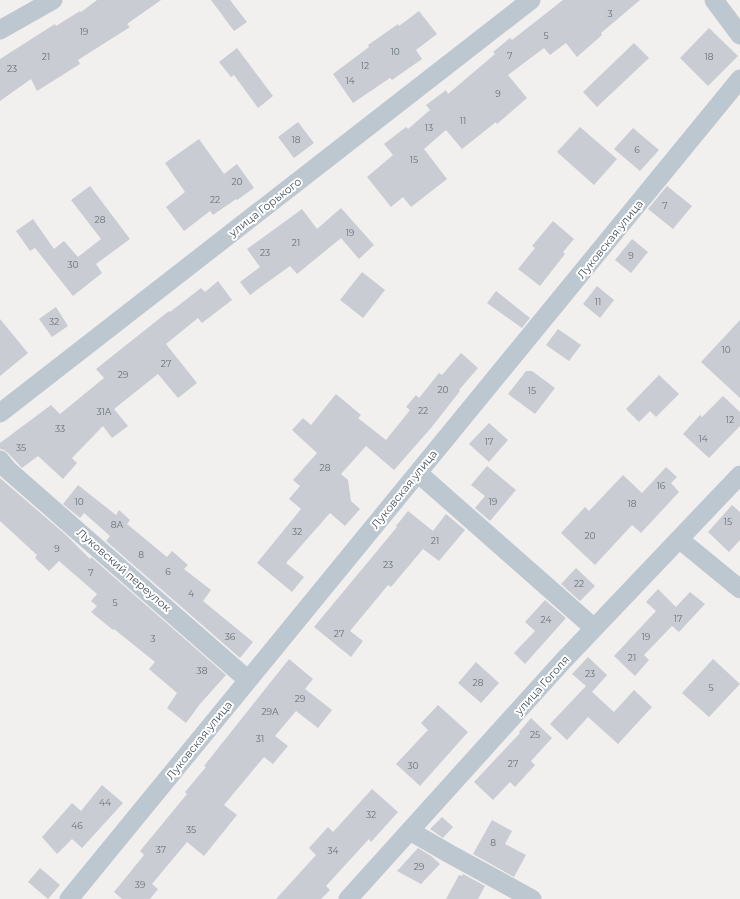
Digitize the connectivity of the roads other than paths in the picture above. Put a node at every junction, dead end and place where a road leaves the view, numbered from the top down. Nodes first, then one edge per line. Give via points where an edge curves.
1 (53, 0) edge
2 (531, 0) edge
3 (714, 0) edge
4 (737, 24) edge
5 (0, 30) edge
6 (740, 80) edge
7 (0, 413) edge
8 (0, 460) edge
9 (418, 473) junction
10 (740, 475) edge
11 (679, 539) junction
12 (740, 589) edge
13 (594, 628) junction
14 (248, 680) junction
15 (410, 831) junction
16 (69, 899) edge
17 (348, 899) edge
18 (532, 899) edge

1 - 5 street
2 - 7 street, улица Горького
3 - 4 street
6 - 9 street, Луковская улица
8 - 14 street, Луковский переулок via 8,470
9 - 13 street
9 - 14 street, Луковская улица
10 - 11 street, улица Гоголя
11 - 12 street
11 - 13 street, улица Гоголя
13 - 15 street, улица Гоголя
14 - 16 street, Луковская улица
15 - 17 street, улица Гоголя
15 - 18 street

